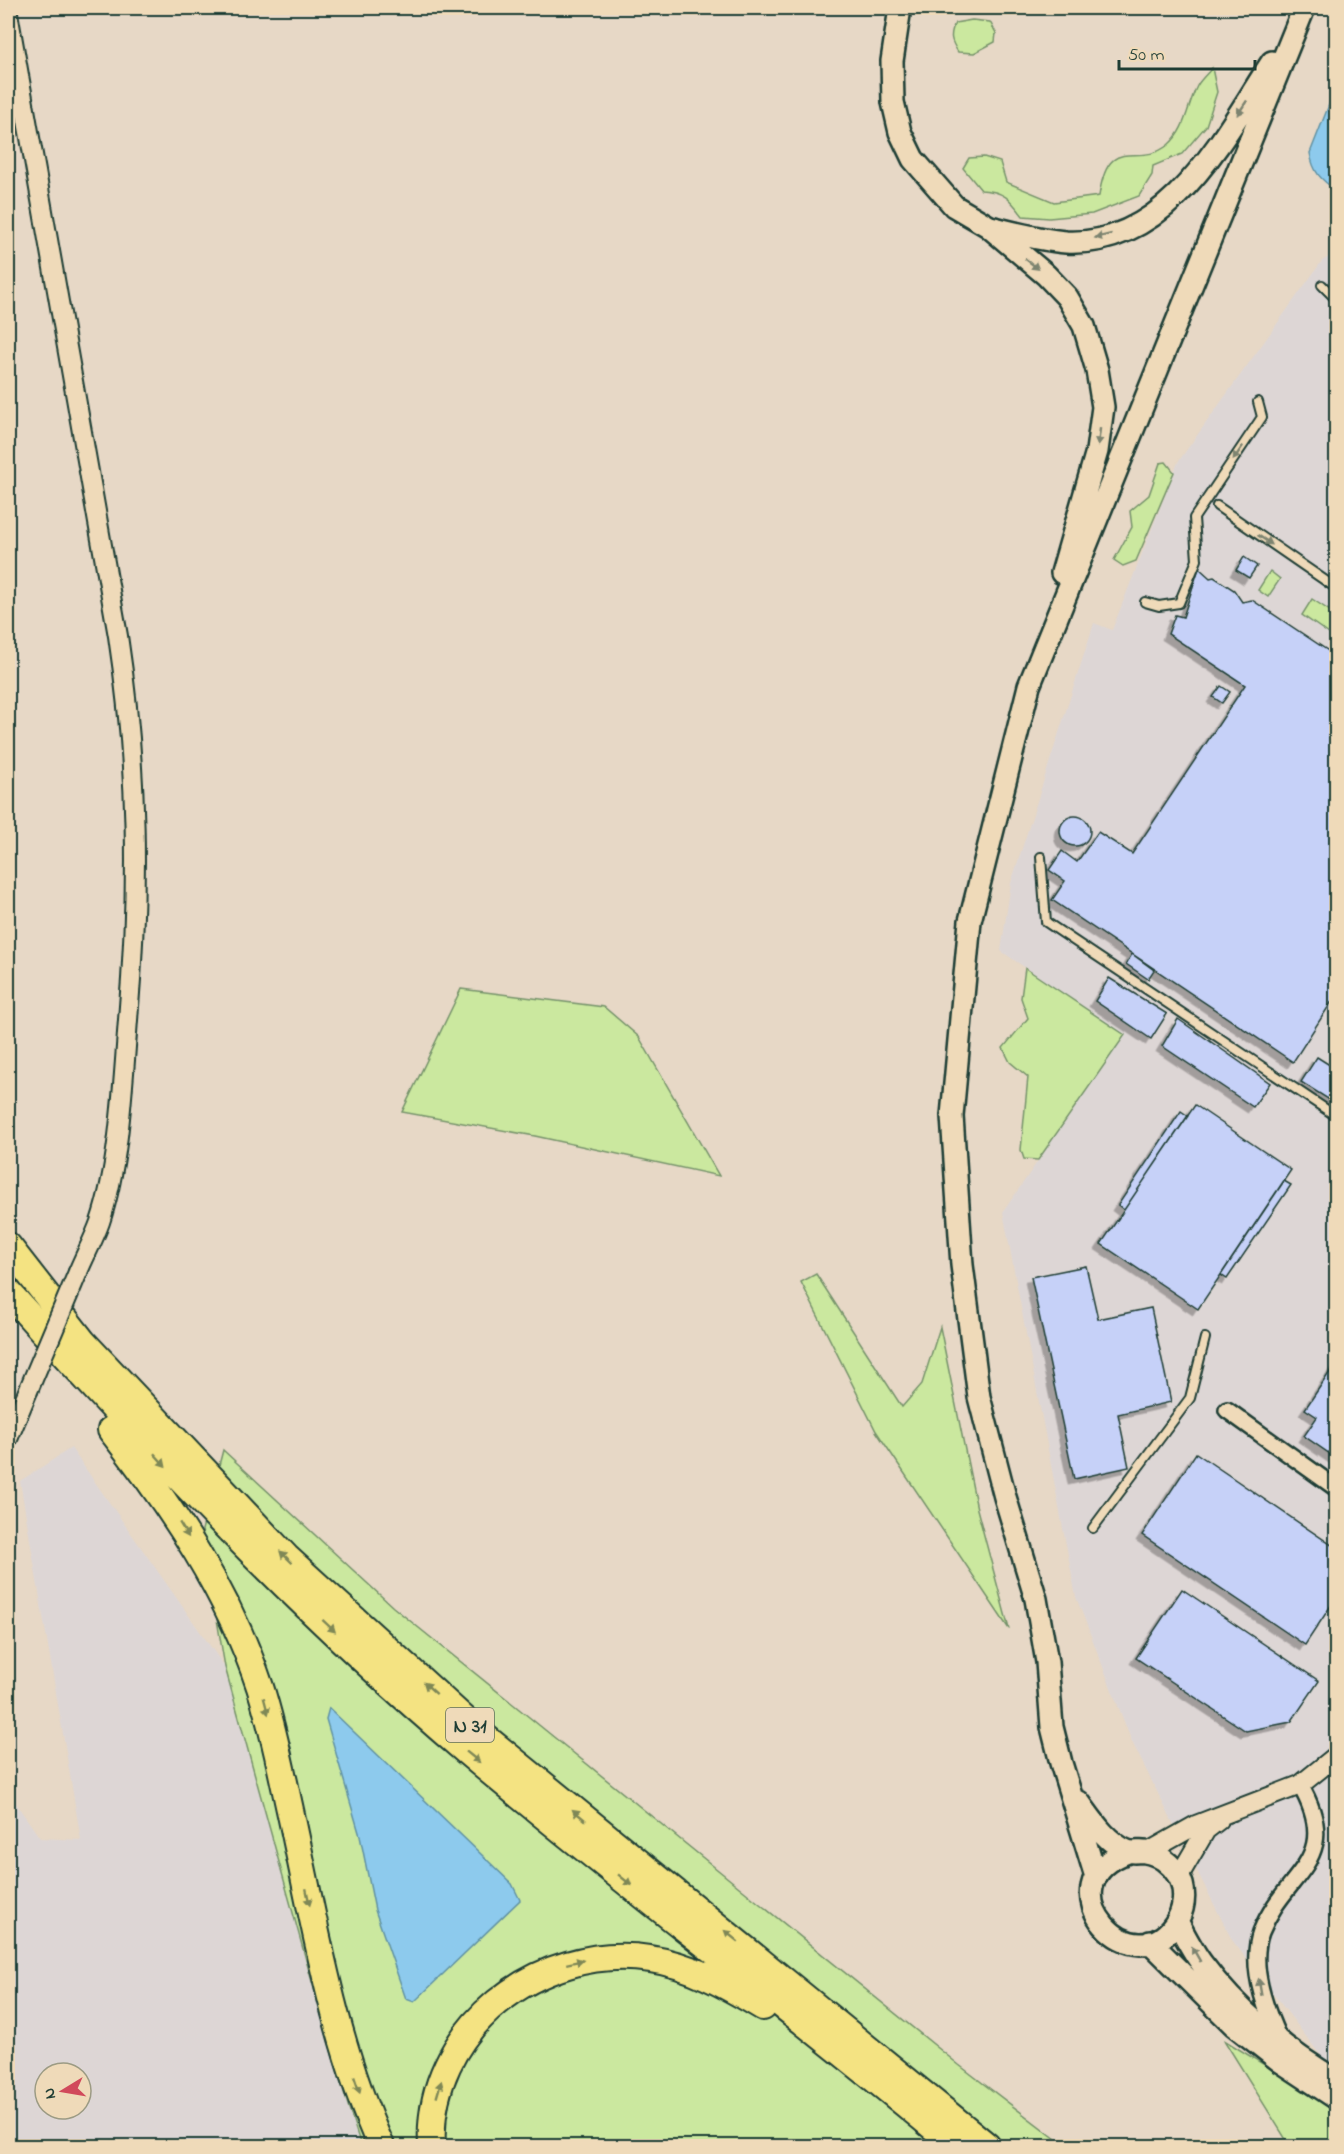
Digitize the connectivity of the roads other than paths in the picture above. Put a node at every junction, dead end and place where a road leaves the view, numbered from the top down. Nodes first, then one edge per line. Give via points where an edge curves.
1 (900, 8) edge
2 (8, 13) edge
3 (1300, 16) edge
4 (988, 226) junction
5 (1322, 285) dead end
6 (1336, 299) edge
7 (1258, 402) dead end
8 (1217, 506) dead end
9 (1336, 588) edge
10 (1145, 602) dead end
11 (1029, 686) junction
12 (1041, 857) dead end
13 (1336, 1116) edge
14 (8, 1246) edge
15 (8, 1293) edge
16 (8, 1301) edge
17 (1205, 1338) dead end
18 (1227, 1410) dead end
19 (8, 1439) edge
20 (1336, 1488) edge
21 (1093, 1528) dead end
22 (1336, 1756) edge
23 (1300, 1785) junction
24 (1070, 1790) junction
25 (1226, 1815) junction
26 (1138, 1852) junction
27 (1179, 1876) junction
28 (1096, 1877) junction
29 (1177, 1921) junction
30 (1150, 1942) junction
31 (766, 1964) junction
32 (1280, 2042) junction
33 (1336, 2080) edge
34 (1336, 2098) edge
35 (381, 2146) edge
36 (432, 2146) edge
37 (948, 2146) edge
38 (956, 2146) edge
39 (987, 2146) edge
40 (1008, 2146) edge

1 - 4 main road via 892,61 893,102 900,132 929,181 954,206
2 - 19 street, bridge via 128,703 134,776 135,927 123,1085 109,1185 100,1221
3 -> 4 main road via 1201,169 1154,214 1101,237 1067,242
3 - 11 main road
4 -> 11 main road via 1066,297 1084,326 1103,407 1097,451
5 - 6 lane
7 -> 10 lane via 1262,417 1194,518 1197,560 1179,603 1159,606
8 -> 9 lane
11 - 24 main road via 970,921 952,1116 962,1265 979,1398 1036,1599 1047,1662 1052,1727
12 - 13 lane via 1046,922
31 -> 14 highway, N 31 via 485,1738 286,1557 83,1342
15 -> 38 highway, N 31 via 180,1482 275,1577 465,1750
16 -> 35 highway via 162,1495 211,1575 239,1631 277,1747 341,2037 366,2114
17 - 21 lane via 1190,1398
18 - 20 street
22 - 23 street
23 - 25 street
32 -> 23 street via 1263,2004 1258,1979 1260,1934 1272,1911 1320,1848 1320,1821
24 - 26 main road via 1101,1833
24 - 28 main road
25 - 26 street
25 - 27 street via 1206,1830
26 - 27 main road via 1166,1860
26 - 28 main road via 1115,1857
27 - 29 main road via 1184,1899
28 - 30 main road via 1092,1892 1098,1921 1120,1940
29 - 30 main road via 1166,1934
32 -> 29 main road via 1236,2004 1203,1965
30 - 34 main road via 1234,2025
31 - 39 highway, N 31
31 - 40 highway
32 - 33 main road
36 -> 37 highway via 432,2113 444,2074 472,2026 514,1988 538,1975 564,1964 620,1956 679,1966 736,1991 794,2028

